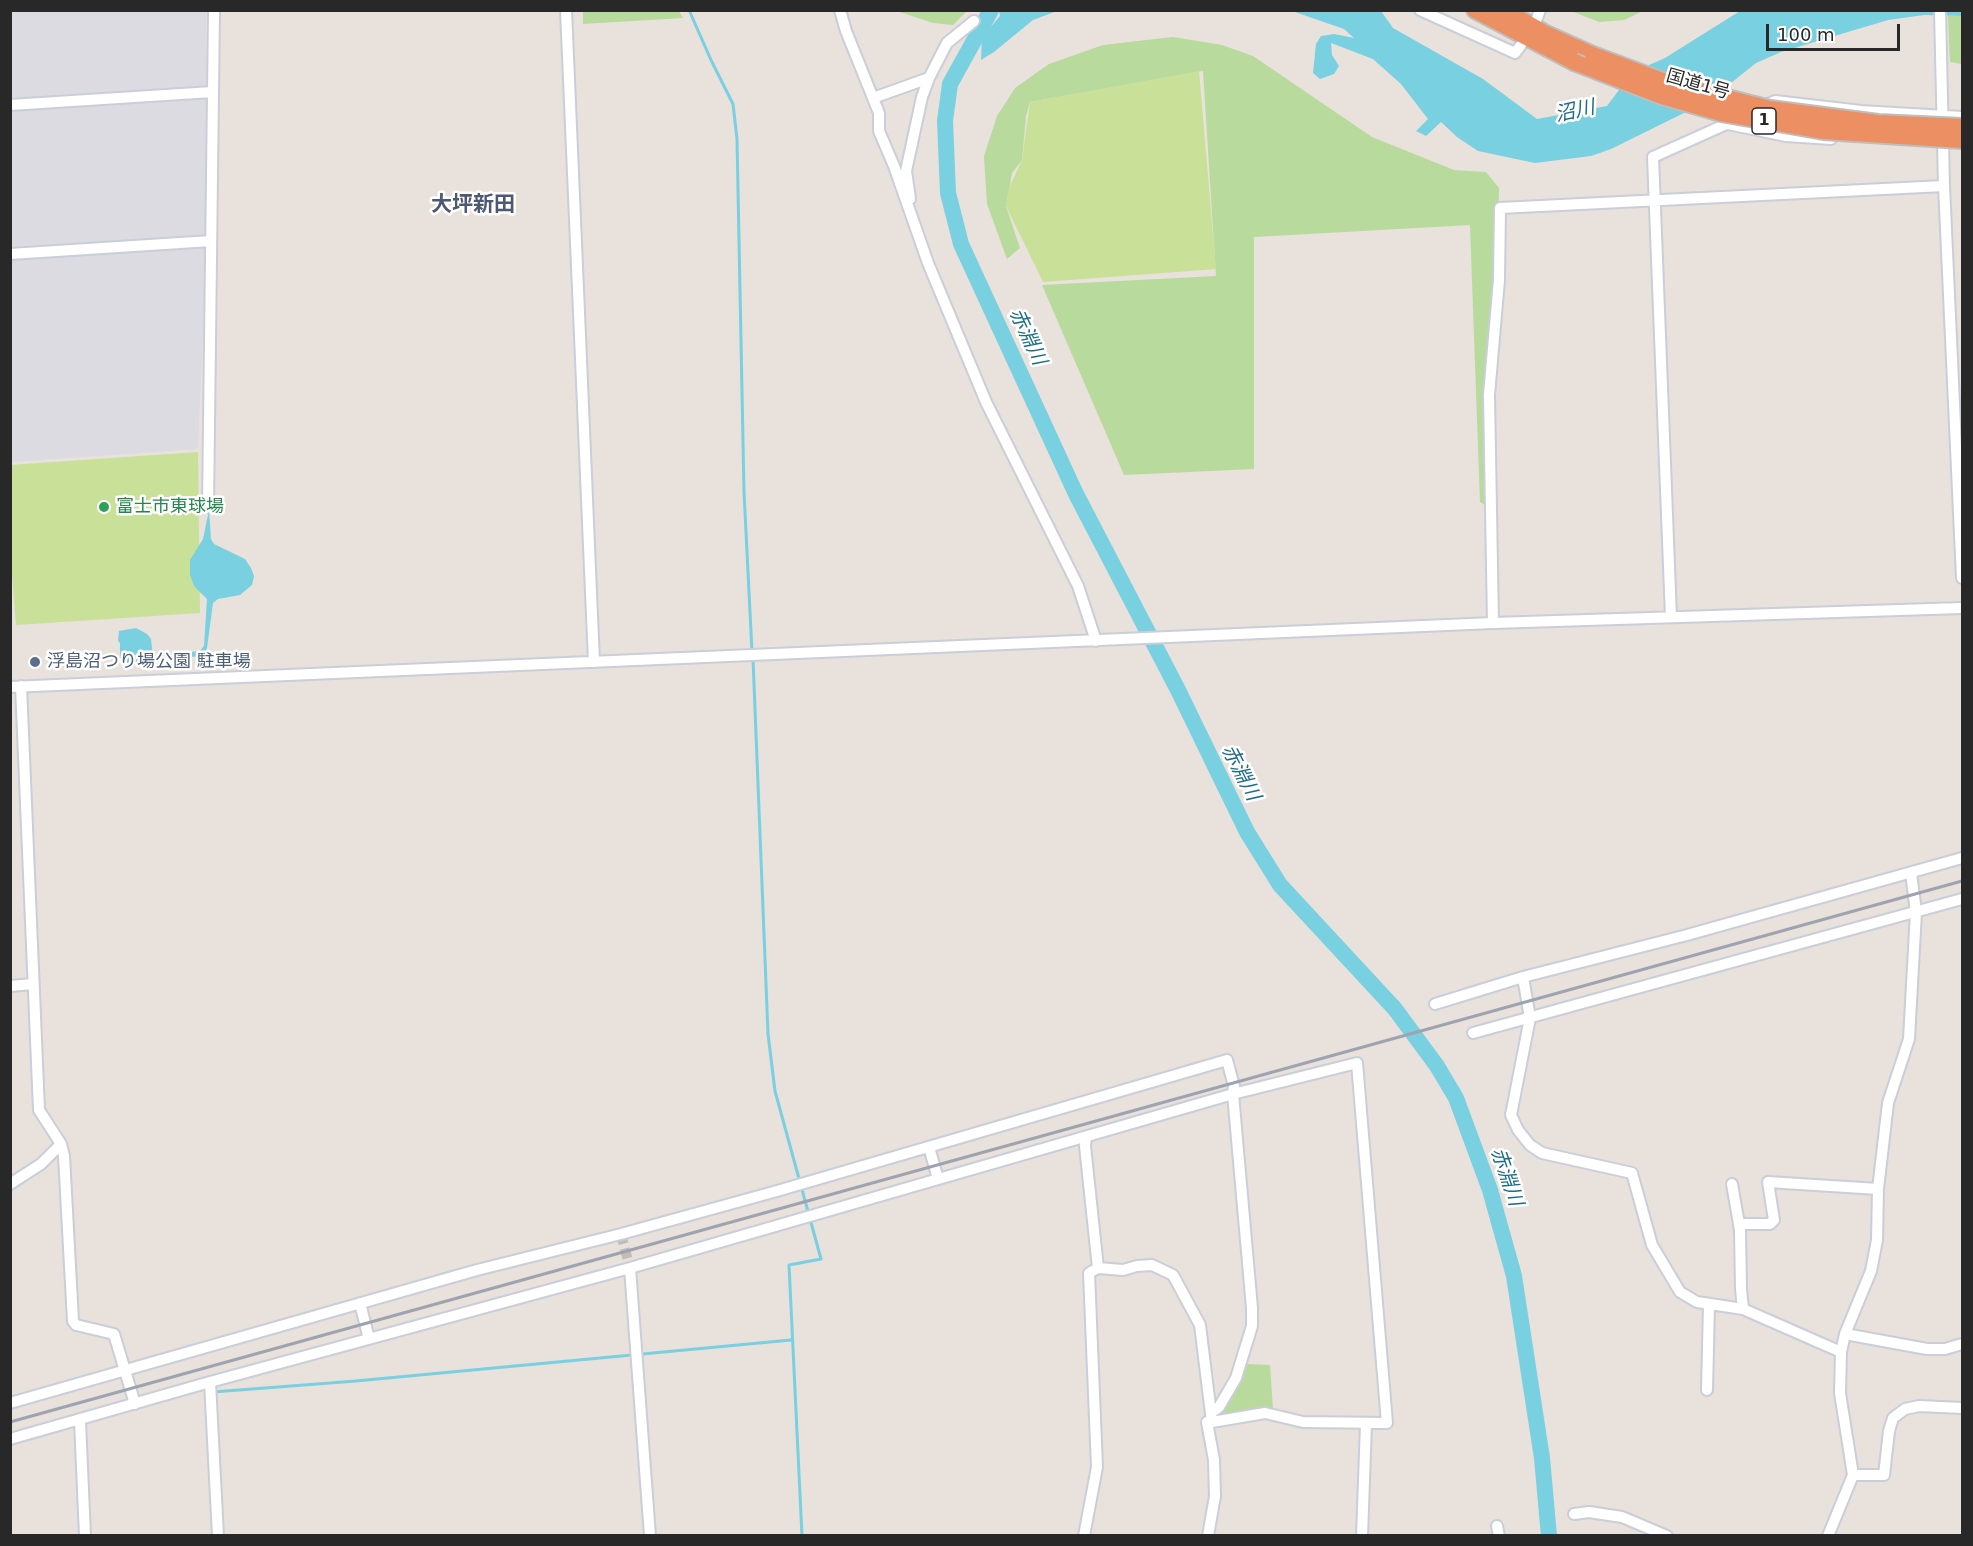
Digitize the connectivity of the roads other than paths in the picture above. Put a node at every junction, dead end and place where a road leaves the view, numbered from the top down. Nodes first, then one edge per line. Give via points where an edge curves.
1 (214, 10) edge
2 (566, 10) edge
3 (840, 10) edge
4 (1419, 10) edge
5 (1475, 10) edge
6 (1504, 10) edge
7 (1940, 10) edge
8 (974, 21) dead end
9 (1521, 45) dead end
10 (929, 78) junction
11 (212, 92) junction
12 (873, 98) junction
13 (10, 105) edge
14 (1943, 116) junction
15 (1962, 117) edge
16 (1728, 124) junction
17 (1962, 127) edge
18 (1962, 140) edge
19 (1943, 146) junction
20 (1962, 147) edge
21 (1944, 186) junction
22 (1655, 200) junction
23 (913, 226) junction
24 (211, 241) junction
25 (10, 254) edge
26 (208, 507) dead end
27 (1962, 578) edge
28 (1962, 608) edge
29 (1671, 617) junction
30 (1493, 623) junction
31 (1100, 641) junction
32 (594, 662) junction
33 (16, 687) edge
34 (1962, 858) edge
35 (1911, 873) junction
36 (1962, 899) edge
37 (1916, 912) junction
38 (1523, 977) junction
39 (33, 984) junction
40 (10, 986) edge
41 (1435, 1004) dead end
42 (1530, 1018) junction
43 (1473, 1033) dead end
44 (1233, 1094) junction
45 (1086, 1138) junction
46 (61, 1144) junction
47 (929, 1147) junction
48 (938, 1179) junction
49 (10, 1184) edge
50 (1731, 1184) dead end
51 (1878, 1190) junction
52 (1739, 1224) junction
53 (630, 1268) junction
54 (1098, 1268) junction
55 (360, 1303) junction
56 (1709, 1305) junction
57 (1743, 1310) junction
58 (1845, 1334) junction
59 (369, 1339) junction
60 (1962, 1344) edge
61 (1841, 1352) junction
62 (125, 1371) junction
63 (210, 1382) junction
64 (1707, 1390) dead end
65 (10, 1402) edge
66 (135, 1404) junction
67 (1962, 1408) edge
68 (1211, 1417) junction
69 (80, 1421) junction
70 (1365, 1424) junction
71 (10, 1439) edge
72 (1853, 1475) junction
73 (1574, 1514) dead end
74 (86, 1536) edge
75 (218, 1536) edge
76 (650, 1536) edge
77 (1084, 1536) edge
78 (1208, 1536) edge
79 (1362, 1536) edge
80 (1667, 1536) edge
81 (1827, 1536) edge

1 - 11 street
2 - 32 street
3 - 12 street
4 - 9 street via 1515,53
5 - 18 highway, 国道1号 / 1, bridge via 1574,62 1662,96 1721,113 1824,131
6 - 17 highway, 国道1号 / 1, bridge via 1593,55 1668,83 1770,109 1878,123
7 - 14 street
8 - 10 street via 946,44
10 - 12 street
10 - 23 street via 906,171
11 - 13 street
11 - 24 street
12 - 23 street via 879,113 879,131
14 - 15 street
14 - 16 street via 1775,100
14 - 19 street
16 - 19 street via 1786,136
16 - 22 street via 1653,158
19 - 20 street
19 - 21 street
21 - 22 street
21 - 27 street
22 - 29 street
22 - 30 street via 1500,208 1489,395
23 - 31 street via 986,402 1078,586
24 - 25 street
24 - 26 street
28 - 29 street
29 - 30 street
30 - 31 street
31 - 32 street
32 - 33 street
33 - 39 street
34 - 35 street
35 - 37 street
35 - 38 street
36 - 37 street
37 - 42 street
37 - 51 street via 1909,1039 1888,1103
38 - 41 street
38 - 42 street
39 - 40 street
39 - 46 street via 39,1110
42 - 43 street
42 - 56 street via 1511,1115 1518,1130 1542,1153 1632,1173 1652,1245 1665,1271 1680,1292
44 - 45 street
44 - 47 street via 1227,1060
44 - 68 street via 1252,1326 1236,1378
44 - 70 street via 1357,1063 1387,1424
45 - 48 street
45 - 54 street
46 - 49 street via 41,1164
46 - 62 street via 73,1321 114,1335
47 - 48 street
47 - 55 street
48 - 53 street
50 - 52 street
51 - 52 street via 1768,1182 1774,1220 1770,1224
51 - 58 street via 1877,1240 1871,1270
52 - 57 street
53 - 59 street
53 - 76 street
54 - 68 street via 1122,1270 1152,1265 1173,1275 1200,1325
54 - 77 street via 1089,1273 1097,1467
55 - 59 street
55 - 62 street
56 - 57 street
56 - 64 street
57 - 61 street
58 - 60 street via 1927,1349
58 - 61 street
59 - 63 street
61 - 72 street via 1841,1403
62 - 65 street
62 - 66 street
63 - 66 street
63 - 75 street
66 - 69 street
67 - 72 street via 1905,1409 1893,1418 1884,1475
68 - 70 street via 1265,1413 1303,1422
68 - 78 street via 1207,1422 1215,1496
69 - 71 street
69 - 74 street
70 - 79 street
72 - 81 street
73 - 80 street via 1622,1517

